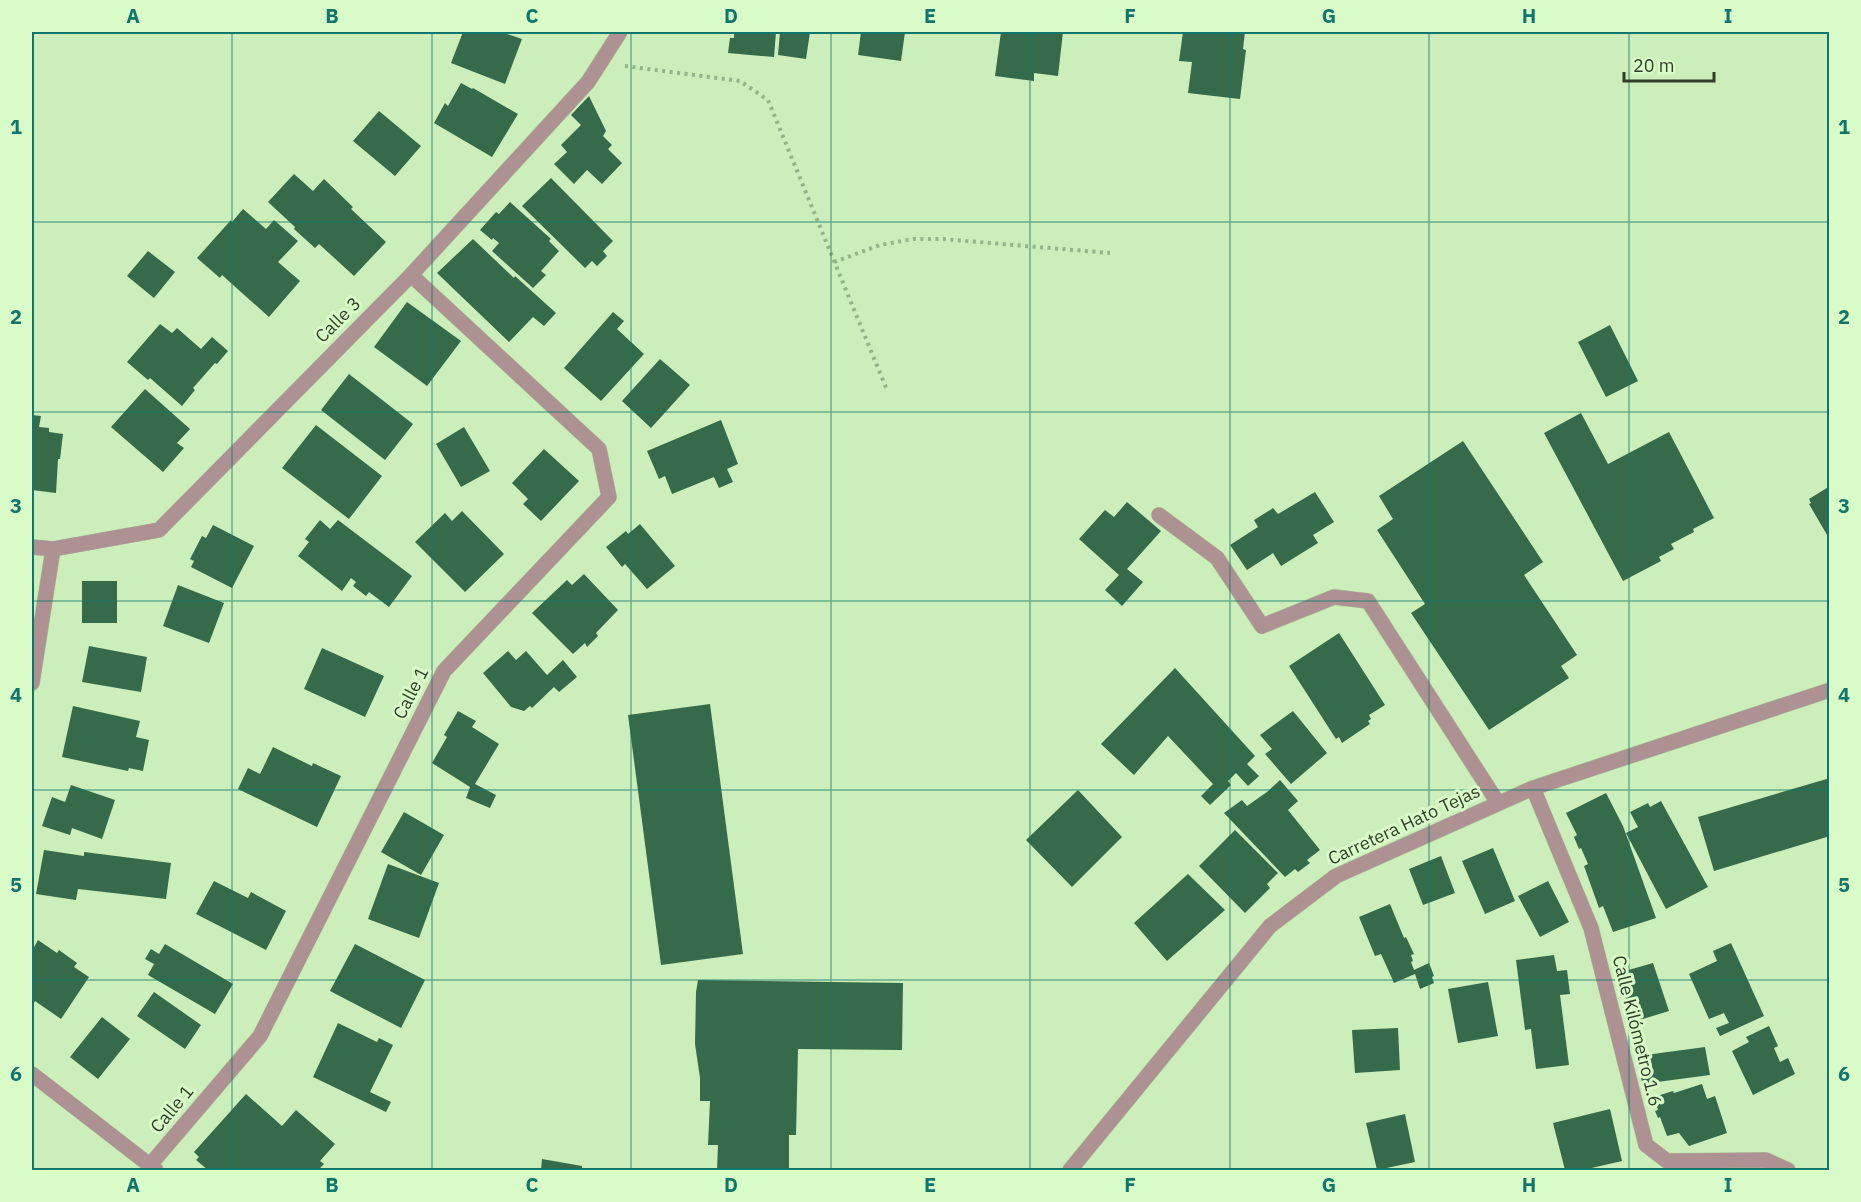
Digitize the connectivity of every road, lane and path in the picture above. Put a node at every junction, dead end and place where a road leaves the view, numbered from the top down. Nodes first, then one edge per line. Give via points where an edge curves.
1 (620, 32) edge
2 (600, 62) junction
3 (1110, 254) dead end
4 (834, 262) junction
5 (411, 275) junction
6 (887, 390) dead end
7 (1159, 515) dead end
8 (32, 547) edge
9 (53, 549) junction
10 (32, 683) edge
11 (1830, 690) edge
12 (1533, 788) junction
13 (1498, 803) junction
14 (32, 1074) edge
15 (153, 1168) edge
16 (1070, 1170) edge
17 (1788, 1170) edge

1 - 2 street, Calle 3
2 - 4 path via 740,81 768,100
2 - 5 street, Calle 3 via 588,82
3 - 4 path via 913,239 880,245
4 - 6 path
5 - 9 street, Calle 3 via 159,530
5 - 15 street, Calle 1 via 599,449 609,497 444,671 260,1036
7 - 13 street via 1217,558 1262,626 1334,597 1368,601
8 - 9 street, Calle 3
9 - 10 street
11 - 12 street, Carretera Hato Tejas
12 - 13 street, Carretera Hato Tejas
12 - 17 street, Calle Kilómetro 1.6 via 1591,928 1646,1145 1667,1161 1766,1160
13 - 16 street, Carretera Hato Tejas via 1336,876 1270,926
14 - 15 street

